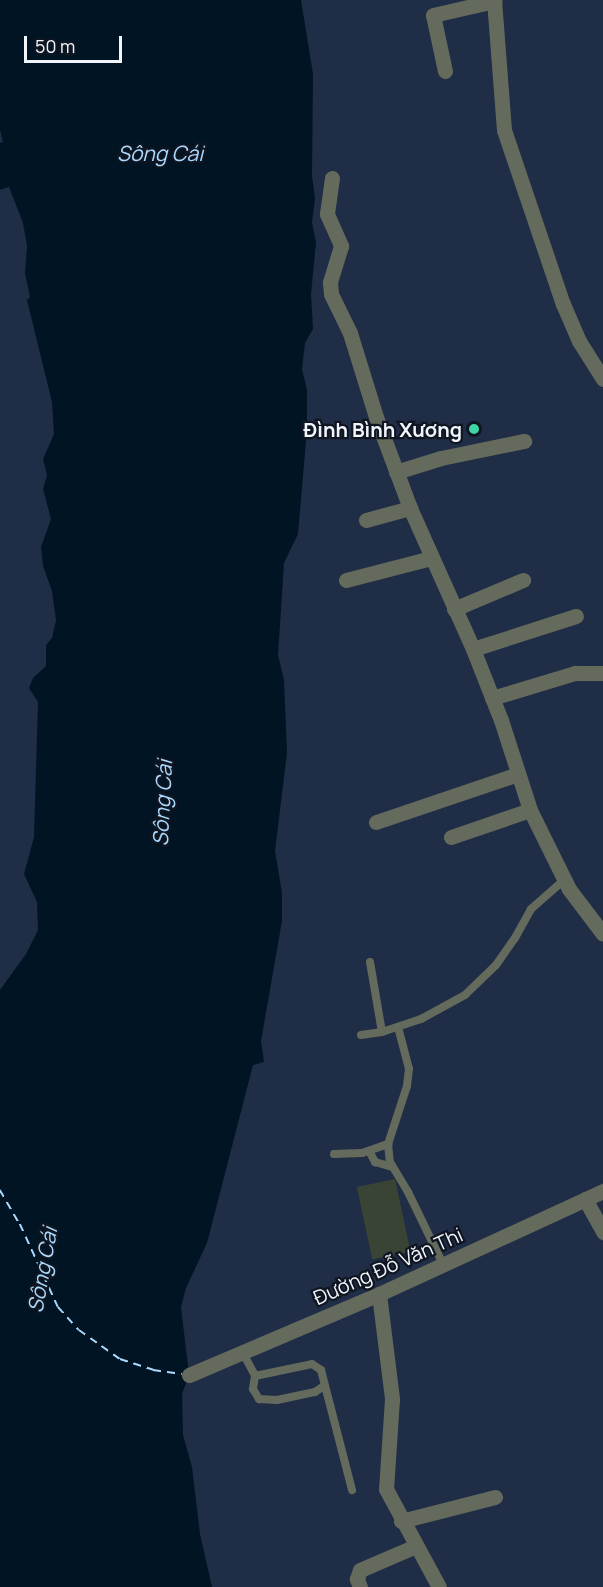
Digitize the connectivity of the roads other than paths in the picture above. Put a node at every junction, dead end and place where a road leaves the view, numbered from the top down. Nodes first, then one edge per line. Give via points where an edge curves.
1 (494, 0) edge
2 (445, 71) dead end
3 (332, 178) dead end
4 (603, 379) edge
5 (524, 441) dead end
6 (396, 472) junction
7 (410, 508) junction
8 (366, 520) dead end
9 (431, 558) junction
10 (346, 579) dead end
11 (523, 580) dead end
12 (454, 609) junction
13 (576, 616) dead end
14 (473, 648) junction
15 (603, 673) edge
16 (492, 698) junction
17 (518, 774) junction
18 (530, 810) junction
19 (376, 822) dead end
20 (451, 837) dead end
21 (564, 880) junction
22 (603, 934) edge
23 (370, 962) dead end
24 (399, 1027) junction
25 (382, 1032) junction
26 (361, 1035) dead end
27 (388, 1144) junction
28 (369, 1151) junction
29 (334, 1154) dead end
30 (392, 1167) junction
31 (603, 1191) edge
32 (585, 1199) junction
33 (603, 1232) edge
34 (443, 1264) junction
35 (379, 1294) junction
36 (243, 1353) junction
37 (189, 1375) dead end
38 (255, 1376) junction
39 (324, 1386) junction
40 (352, 1490) dead end
41 (495, 1497) dead end
42 (401, 1521) junction
43 (416, 1546) junction
44 (360, 1587) edge
45 (439, 1587) edge

1 - 2 street via 433,15
1 - 4 street via 504,130 563,304 579,341
3 - 6 street via 327,214 341,246 330,287 350,333
5 - 6 street via 441,458
6 - 7 street
7 - 8 street
7 - 9 street
9 - 10 street
9 - 12 street
11 - 12 street
12 - 14 street
13 - 14 street
14 - 16 street
15 - 16 street via 575,673
16 - 17 street
17 - 18 street
17 - 19 street
18 - 20 street
18 - 21 street
21 - 22 street
21 - 24 lane via 531,909 515,938 478,984 446,1007
23 - 25 lane
24 - 25 lane
24 - 27 lane via 408,1070 407,1086
25 - 26 lane
27 - 28 lane
27 - 30 lane
28 - 29 lane
28 - 30 lane via 379,1165
30 - 34 lane
31 - 32 street, Đường Đỗ Văn Thi
32 - 33 street
32 - 34 street, Đường Đỗ Văn Thi
34 - 35 street, Đường Đỗ Văn Thi
35 - 36 street, Đường Đỗ Văn Thi
35 - 42 street via 392,1399 386,1489
36 - 37 street, Đường Đỗ Văn Thi
36 - 38 lane
38 - 39 lane via 312,1364 321,1370
38 - 39 lane via 253,1389 259,1399 277,1401
39 - 40 lane
41 - 42 street
42 - 43 street
43 - 44 street via 360,1570
43 - 45 street

